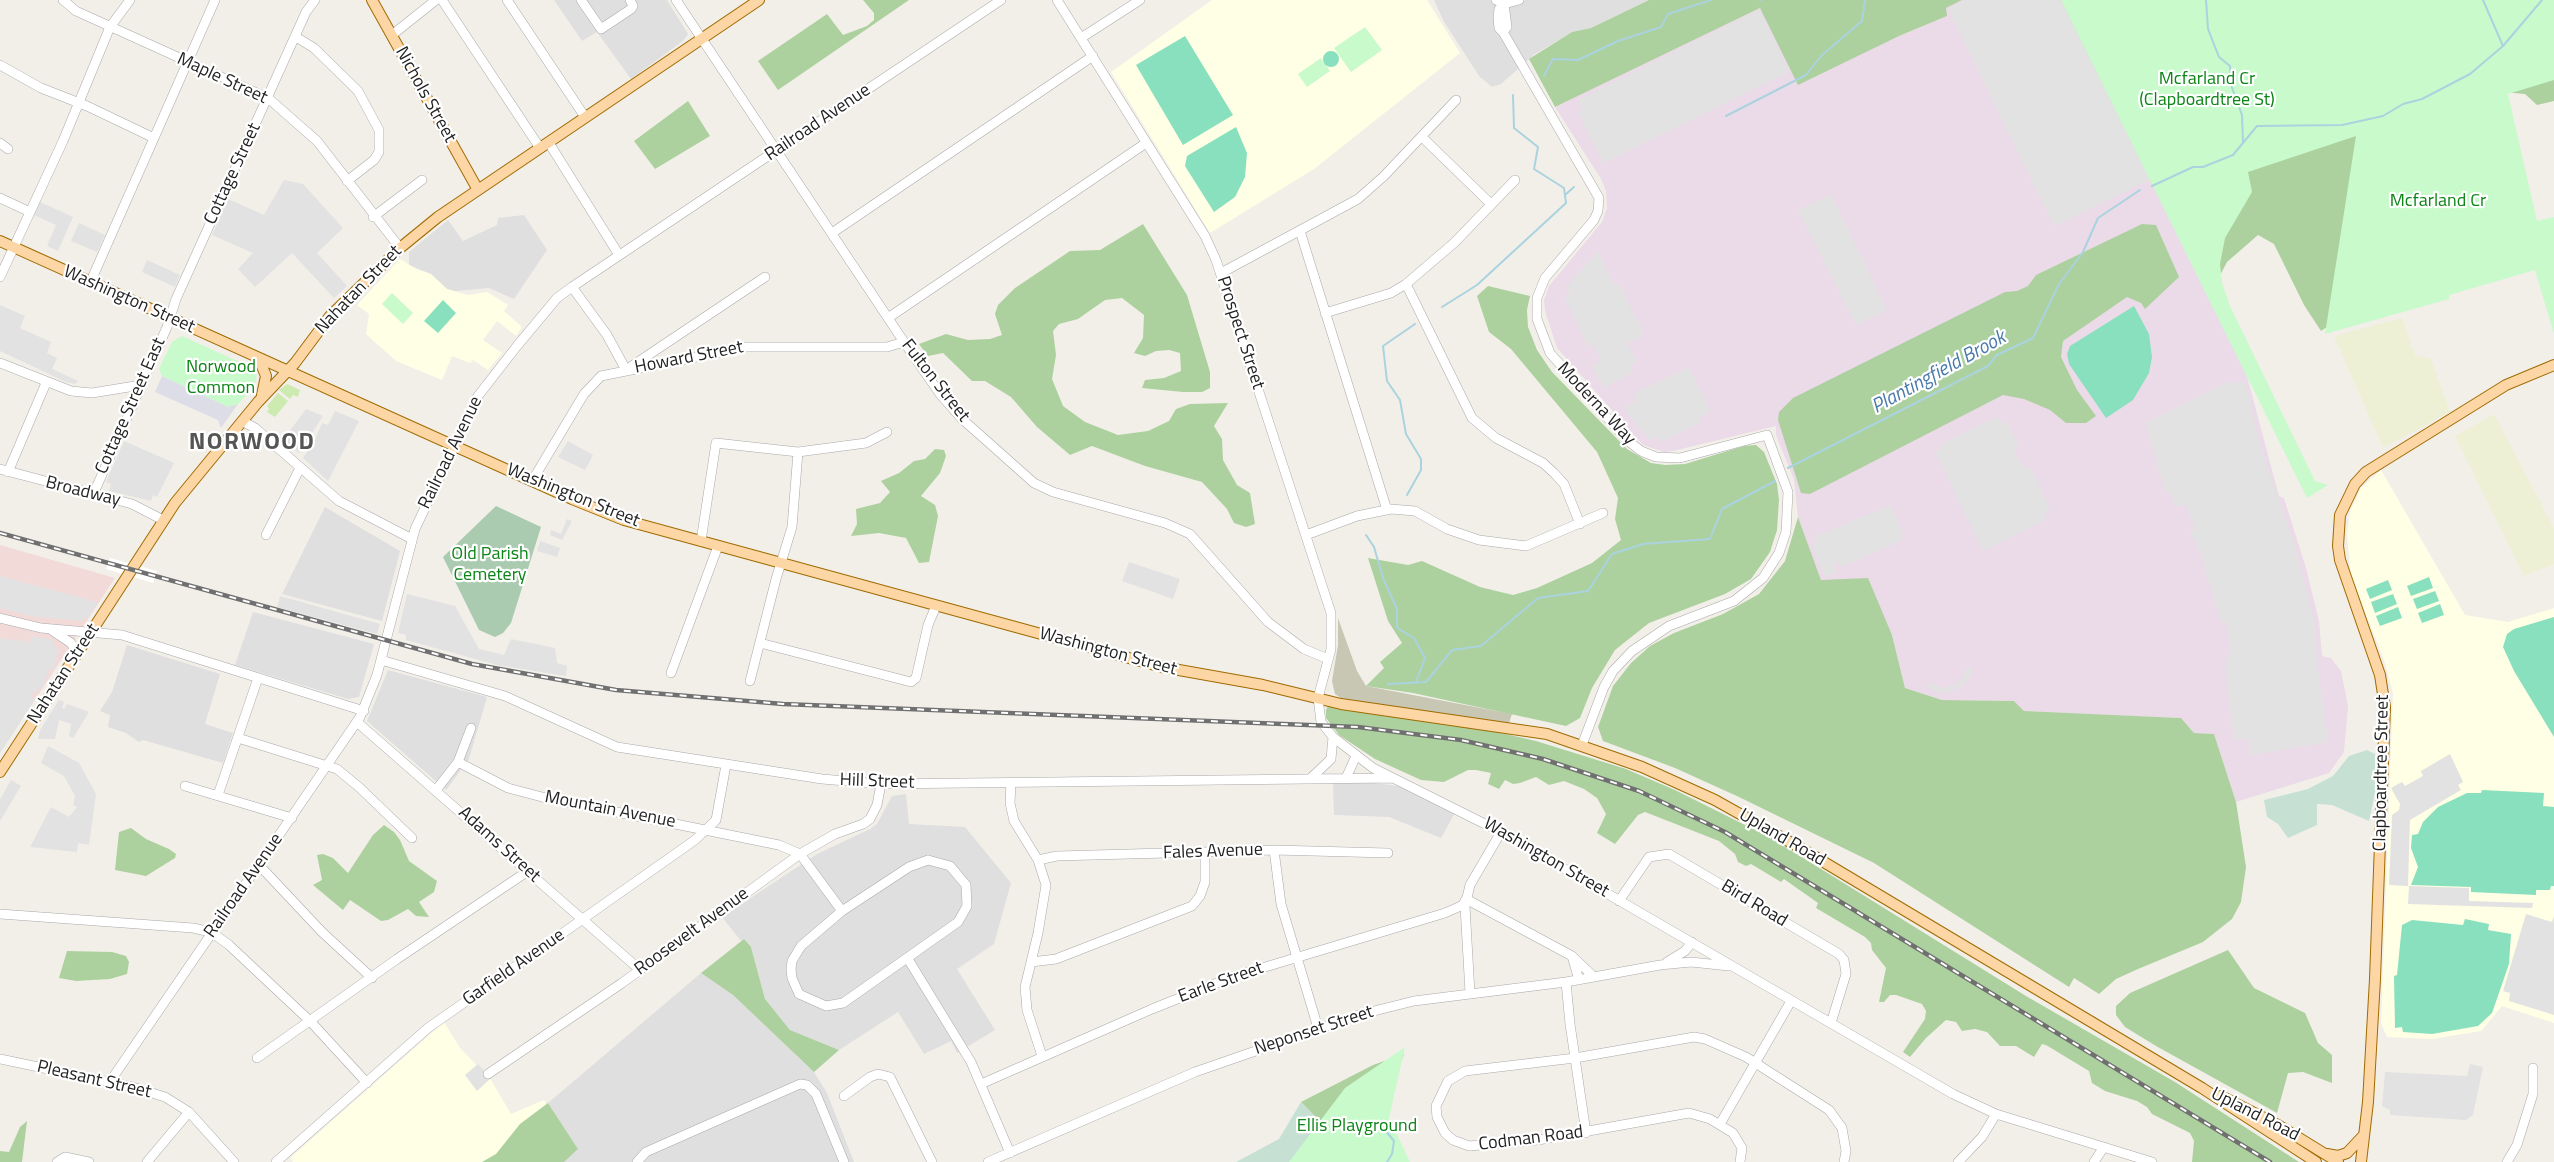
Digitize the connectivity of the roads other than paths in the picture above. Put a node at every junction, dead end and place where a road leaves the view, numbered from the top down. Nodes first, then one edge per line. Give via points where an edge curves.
1 (63, 0) edge
2 (130, 0) edge
3 (214, 0) edge
4 (315, 0) edge
5 (372, 0) edge
6 (436, 0) edge
7 (442, 0) edge
8 (507, 0) edge
9 (581, 0) edge
10 (630, 0) edge
11 (675, 0) edge
12 (759, 0) edge
13 (1001, 0) edge
14 (1057, 0) edge
15 (1140, 0) edge
16 (1518, 0) edge
17 (1501, 3) edge
18 (110, 27) junction
19 (392, 35) junction
20 (296, 37) junction
21 (701, 38) junction
22 (1081, 38) junction
23 (1094, 56) junction
24 (187, 62) junction
25 (0, 64) edge
26 (268, 98) junction
27 (1456, 100) dead end
28 (77, 104) junction
29 (585, 117) junction
30 (1422, 137) junction
31 (154, 138) junction
32 (1146, 143) junction
33 (544, 145) junction
34 (777, 151) junction
35 (422, 180) dead end
36 (1515, 180) dead end
37 (347, 181) junction
38 (478, 190) junction
39 (0, 198) edge
40 (1491, 204) junction
41 (30, 212) junction
42 (374, 217) junction
43 (1300, 231) junction
44 (832, 233) junction
45 (0, 242) edge
46 (14, 248) junction
47 (400, 248) junction
48 (619, 255) junction
49 (1221, 273) junction
50 (0, 277) edge
51 (765, 277) dead end
52 (90, 283) junction
53 (1406, 284) junction
54 (572, 287) junction
55 (1325, 313) junction
56 (170, 318) junction
57 (888, 318) junction
58 (904, 342) junction
59 (256, 357) junction
60 (0, 363) edge
61 (2554, 365) edge
62 (626, 370) junction
63 (287, 371) junction
64 (46, 383) junction
65 (141, 385) junction
66 (258, 402) junction
67 (242, 421) junction
68 (886, 432) dead end
69 (453, 446) junction
70 (798, 452) junction
71 (300, 468) junction
72 (4, 470) edge
73 (532, 481) junction
74 (93, 495) junction
75 (1387, 510) junction
76 (1603, 513) dead end
77 (163, 520) junction
78 (1580, 524) junction
79 (266, 535) dead end
80 (1306, 535) junction
81 (412, 539) junction
82 (701, 541) junction
83 (718, 546) junction
84 (781, 564) junction
85 (936, 606) junction
86 (0, 618) edge
87 (51, 629) junction
88 (90, 632) junction
89 (760, 643) junction
90 (77, 653) junction
91 (1329, 659) junction
92 (381, 660) junction
93 (671, 672) dead end
94 (258, 678) junction
95 (750, 681) dead end
96 (1318, 698) junction
97 (364, 711) junction
98 (357, 722) junction
99 (471, 729) dead end
100 (1333, 737) junction
101 (238, 738) junction
102 (1582, 745) junction
103 (1356, 756) junction
104 (458, 762) junction
105 (726, 765) junction
106 (329, 766) junction
107 (0, 772) edge
108 (1310, 778) junction
109 (1346, 778) junction
110 (1392, 778) junction
111 (1011, 782) junction
112 (881, 784) junction
113 (184, 786) dead end
114 (436, 790) junction
115 (218, 795) junction
116 (292, 818) junction
117 (707, 830) junction
118 (1501, 832) junction
119 (412, 837) dead end
120 (1274, 850) junction
121 (1205, 852) junction
122 (1388, 853) dead end
123 (800, 854) junction
124 (1038, 860) junction
125 (259, 865) junction
126 (528, 871) junction
127 (1467, 899) junction
128 (1619, 901) junction
129 (842, 911) junction
130 (0, 914) edge
131 (583, 919) junction
132 (211, 933) junction
133 (1695, 944) junction
134 (1296, 956) junction
135 (1572, 956) junction
136 (908, 959) junction
137 (1031, 962) junction
138 (1691, 962) junction
139 (1660, 965) junction
140 (1734, 966) junction
141 (639, 969) junction
142 (1594, 977) junction
143 (372, 978) junction
144 (1578, 980) junction
145 (1566, 982) junction
146 (1470, 993) junction
147 (1791, 1001) junction
148 (311, 1022) junction
149 (1831, 1023) junction
150 (1318, 1028) junction
151 (1042, 1056) junction
152 (257, 1058) dead end
153 (1575, 1058) junction
154 (0, 1059) edge
155 (1756, 1064) junction
156 (2533, 1068) dead end
157 (488, 1074) dead end
158 (109, 1083) junction
159 (367, 1083) junction
160 (981, 1084) junction
161 (2202, 1089) junction
162 (844, 1096) dead end
163 (189, 1112) junction
164 (1996, 1114) junction
165 (1720, 1124) junction
166 (1586, 1132) junction
167 (2365, 1133) junction
168 (2104, 1147) junction
169 (1010, 1153) junction
170 (2324, 1153) junction
171 (57, 1162) edge
172 (89, 1162) edge
173 (147, 1162) edge
174 (234, 1162) edge
175 (276, 1162) edge
176 (637, 1162) edge
177 (844, 1162) edge
178 (932, 1162) edge
179 (988, 1162) edge
180 (1740, 1162) edge
181 (1844, 1162) edge
182 (1958, 1162) edge
183 (2094, 1162) edge
184 (2152, 1162) edge
185 (2316, 1162) edge
186 (2338, 1162) edge
187 (2361, 1162) edge
188 (2507, 1162) edge

1 - 18 street, Maple Street via 76,11
2 - 18 street
3 - 24 street
4 - 20 street, Cottage Street
5 - 19 main road, Nichols Street
6 - 19 street
7 - 33 street
8 - 29 street
9 - 10 street via 599,28 631,9
11 - 21 street, Fulton Street
12 - 21 main road, Nahatan Street
13 - 34 street, Railroad Avenue
14 - 22 street, Prospect Street
15 - 22 street
16 - 17 street
17 - 102 street, Moderna Way via 1499,28 1599,195 1594,220 1550,272 1537,298 1538,319 1550,353 1627,440 1648,454 1680,458 1767,435 1789,504 1782,546 1764,578 1734,601 1669,626 1632,651 1604,687
18 - 24 street, Maple Street
18 - 28 street
19 - 38 main road, Nichols Street
20 - 26 street, Cottage Street
20 - 37 street via 314,48 358,91 379,130 379,152 374,160
21 - 29 main road, Nahatan Street
21 - 34 street, Fulton Street
22 - 23 street, Prospect Street
23 - 32 street, Prospect Street
23 - 44 street
24 - 26 street, Maple Street
24 - 31 street
25 - 28 street
26 - 37 street, Maple Street via 317,141
26 - 56 street, Cottage Street
27 - 30 street
28 - 31 street
28 - 41 street
29 - 33 main road, Nahatan Street
30 - 40 street
30 - 43 street via 1358,199
31 - 52 street
32 - 49 street, Prospect Street via 1205,236
32 - 57 street
33 - 38 main road, Nahatan Street
33 - 48 street
34 - 44 street, Fulton Street
34 - 48 street, Railroad Avenue
35 - 42 street
36 - 40 street
37 - 42 street, Maple Street
38 - 47 main road, Nahatan Street
39 - 41 street
40 - 53 street via 1437,259
41 - 46 street
42 - 47 street, Maple Street
43 - 49 street
43 - 55 street
44 - 57 street, Fulton Street
45 - 46 main road, Washington Street
46 - 50 street
46 - 52 main road, Washington Street
47 - 63 main road, Nahatan Street via 326,320
48 - 54 street, Railroad Avenue
49 - 80 street, Prospect Street
51 - 62 street
52 - 56 main road, Washington Street
53 - 55 street via 1391,293
53 - 78 street via 1472,418 1496,438 1554,473 1568,493
54 - 62 street via 607,335
54 - 69 street, Railroad Avenue via 557,298 494,374 478,396
55 - 75 street
56 - 59 main road, Washington Street
56 - 65 street, Cottage Street East
57 - 58 street, Fulton Street
58 - 62 street, Howard Street via 878,347 746,346
58 - 91 street, Fulton Street via 961,418 1034,483 1190,534 1268,622 1304,650
59 - 63 main road, Washington Street
59 - 66 main road via 266,376
60 - 64 street
61 - 167 main road, Clapboardtree Street via 2506,385 2366,472 2355,484 2340,515 2340,560 2367,630 2385,703 2376,968
62 - 73 street, Howard Street via 595,379
63 - 66 main road, Nahatan Street
63 - 69 main road, Washington Street
64 - 65 street via 71,392 92,393
64 - 72 street
65 - 74 street, Cottage Street East
66 - 67 main road, Nahatan Street
67 - 71 street
67 - 77 main road, Nahatan Street
68 - 70 street via 866,443
69 - 73 main road, Washington Street
69 - 81 street, Railroad Avenue
70 - 82 street via 716,443
70 - 84 street via 794,517
71 - 79 street
71 - 81 street via 339,501
72 - 74 street, Broadway
73 - 82 main road, Washington Street via 610,515
74 - 77 street, Broadway via 139,507
75 - 78 street via 1415,511 1461,535 1515,546 1535,544
75 - 80 street via 1357,516
76 - 78 street
77 - 88 main road, Nahatan Street
80 - 91 street, Prospect Street via 1331,613
81 - 92 street, Railroad Avenue
82 - 83 main road, Washington Street
83 - 84 main road, Washington Street
83 - 93 street
84 - 85 main road, Washington Street
84 - 89 street
85 - 89 street via 915,681 906,682
85 - 96 main road, Washington Street via 1162,668
86 - 87 street
87 - 88 street
87 - 90 street via 71,642
88 - 90 main road, Nahatan Street
88 - 94 street via 122,635
89 - 95 street
90 - 107 main road, Nahatan Street
91 - 96 street, Prospect Street
92 - 97 street, Railroad Avenue
92 - 105 street, Hill Street via 505,696 617,747
94 - 97 street
94 - 101 street
96 - 100 street, Washington Street via 1321,722
96 - 102 main road, Upland Road via 1508,731 1547,734
97 - 98 street, Railroad Avenue
98 - 106 street, Railroad Avenue
98 - 114 street, Adams Street
99 - 104 street
100 - 103 street, Washington Street
100 - 108 street via 1330,759 1321,772
101 - 106 street
101 - 115 street
102 - 161 main road, Upland Road via 1678,782 1763,826
103 - 109 street
103 - 110 street, Washington Street
104 - 114 street
104 - 117 street, Mountain Avenue via 508,788
105 - 112 street, Hill Street
105 - 117 street, Garfield Avenue via 720,808
106 - 116 street, Railroad Avenue
106 - 119 street via 360,788
108 - 109 street, Hill Street
108 - 111 street, Hill Street
109 - 110 street, Hill Street
110 - 118 street, Washington Street
111 - 112 street, Hill Street
111 - 124 street via 1014,821
112 - 123 street, Roosevelt Avenue via 870,819
113 - 115 street
114 - 126 street, Adams Street
115 - 116 street
116 - 125 street, Railroad Avenue
117 - 123 street, Mountain Avenue via 779,845
117 - 131 street, Garfield Avenue
118 - 127 street via 1470,885
118 - 128 street, Washington Street
120 - 121 street, Fales Avenue
120 - 122 street, Fales Avenue
120 - 134 street via 1281,904
121 - 124 street, Fales Avenue via 1057,856
121 - 137 street via 1205,882 1192,906 1056,959
123 - 129 street
123 - 141 street, Roosevelt Avenue
124 - 137 street via 1046,892
125 - 132 street, Railroad Avenue
125 - 143 street
126 - 131 street, Adams Street
126 - 143 street
127 - 134 street, Earle Street via 1445,913
127 - 135 street
127 - 146 street via 1464,918
128 - 133 street, Washington Street
128 - 149 street, Bird Road via 1649,857 1669,854 1839,954 1846,974
129 - 136 street via 801,946 792,961 792,978 799,994 819,1004 835,1006
129 - 136 street via 919,861 935,860 950,866 966,885 967,906 963,915
130 - 132 street via 193,928
131 - 141 street, Adams Street
131 - 159 street, Garfield Avenue via 428,1028
132 - 148 street via 225,941
132 - 158 street, Railroad Avenue
133 - 138 street
133 - 139 street, Neponset Street
133 - 140 street, Washington Street
134 - 150 street
134 - 151 street, Earle Street via 1194,992
135 - 142 street
135 - 144 street
136 - 160 street via 958,1038
137 - 151 street via 1025,997
138 - 139 street, Neponset Street
138 - 140 street, Neponset Street
139 - 142 street, Neponset Street
140 - 147 street, Washington Street
141 - 157 street, Roosevelt Avenue
142 - 144 street, Neponset Street
143 - 148 street
144 - 145 street, Neponset Street
145 - 146 street, Neponset Street
145 - 153 street
146 - 150 street, Neponset Street via 1414,1001
147 - 149 street, Washington Street
147 - 155 street
148 - 152 street
148 - 159 street
149 - 164 street, Washington Street via 1953,1094
150 - 169 street, Neponset Street via 1195,1072
151 - 160 street, Earle Street
153 - 155 street, Codman Road via 1694,1038 1705,1039
153 - 166 street
153 - 166 street, Codman Road via 1455,1075 1438,1097 1437,1117 1453,1140 1469,1146
154 - 158 street, Pleasant Street
155 - 165 street
155 - 181 street, Codman Road via 1836,1117 1845,1139
156 - 188 street via 2533,1094 2517,1145
158 - 163 street, Pleasant Street via 159,1095
159 - 175 street, Garfield Avenue
160 - 169 street
161 - 170 main road, Upland Road via 2260,1114
161 - 185 main road, Upland Road
162 - 178 street via 870,1077 890,1077
163 - 173 street
163 - 174 street, Pleasant Street
164 - 168 street, Washington Street
164 - 182 street via 1982,1137
165 - 166 street, Codman Road via 1680,1114
165 - 180 street via 1738,1141 1743,1154
167 - 170 main road via 2347,1153
167 - 187 main road, Clapboardtree Street
168 - 183 street
168 - 184 street, Washington Street
169 - 179 street, Neponset Street
170 - 186 main road, Upland Road
171 - 172 street via 65,1157
176 - 177 street via 646,1152 800,1084 816,1094

